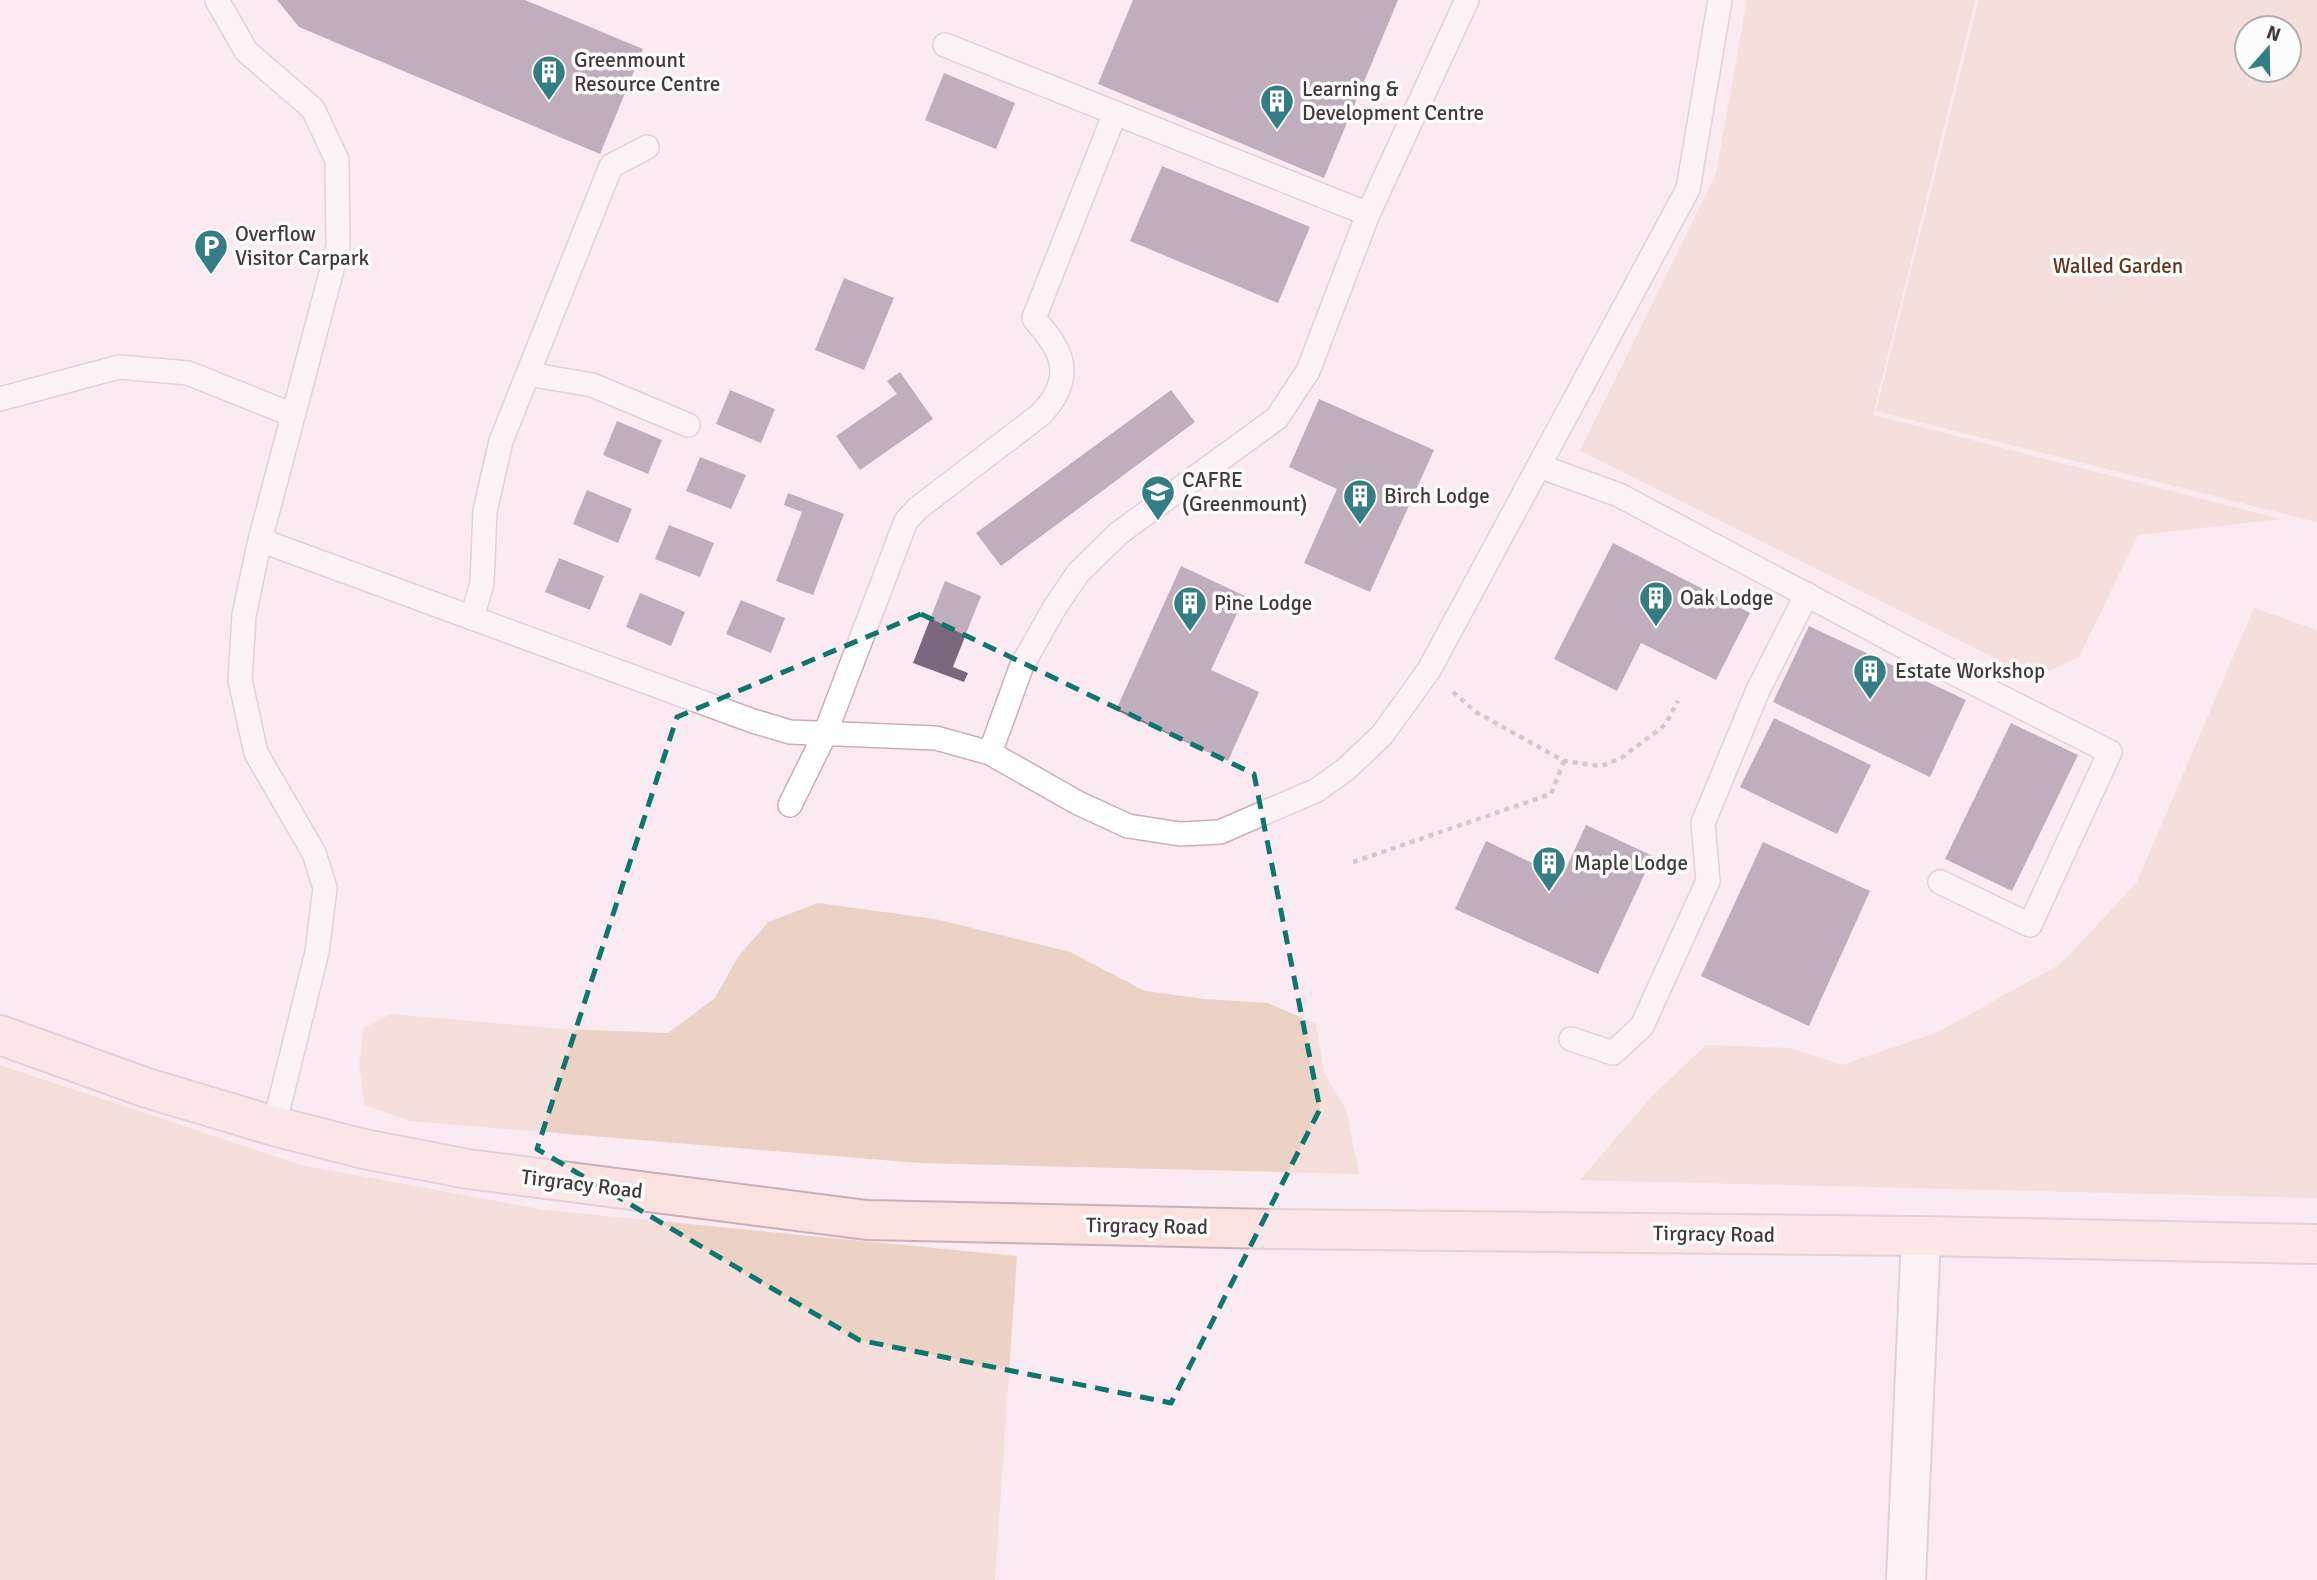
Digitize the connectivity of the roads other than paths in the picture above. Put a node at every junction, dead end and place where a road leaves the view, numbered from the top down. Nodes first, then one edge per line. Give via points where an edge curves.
1 (217, 0) edge
2 (1467, 0) edge
3 (1720, 0) edge
4 (945, 45) dead end
5 (1115, 113) junction
6 (648, 147) dead end
7 (1368, 214) junction
8 (528, 374) junction
9 (0, 399) edge
10 (293, 415) junction
11 (688, 425) dead end
12 (1539, 466) junction
13 (260, 540) junction
14 (1807, 594) junction
15 (472, 618) junction
16 (825, 734) junction
17 (990, 753) junction
18 (790, 805) dead end
19 (1940, 882) dead end
20 (0, 1035) edge
21 (1571, 1040) dead end
22 (274, 1126) junction
23 (1921, 1236) junction
24 (2317, 1244) edge
25 (1906, 1580) edge

1 - 10 lane via 246,51 313,108 337,160 338,247
2 - 7 lane
3 - 12 lane via 1688,189
4 - 5 lane
5 - 7 lane
5 - 16 lane via 1034,318 1060,357 1063,371 1056,396 1040,415 906,521
6 - 8 lane via 611,166
7 - 17 lane via 1308,372 1277,418 1119,533 1078,573 1022,665
8 - 11 lane via 592,385
8 - 15 lane via 494,469 485,511 482,583
9 - 10 lane via 119,367 188,373
10 - 13 lane
12 - 14 lane via 1619,495
12 - 17 lane via 1429,670 1382,735 1317,790 1220,832 1180,834 1128,826
13 - 15 lane
13 - 22 lane via 244,615 240,680 256,753 314,853 325,888 317,952
14 - 19 lane via 2110,752 2030,925
14 - 21 lane via 1758,690 1703,823 1708,881 1642,1026 1613,1053
15 - 16 lane via 753,722 790,732
16 - 17 lane via 936,738
16 - 18 lane
20 - 22 street, Tirgracy Road via 147,1088
22 - 23 street, Tirgracy Road via 468,1169 867,1220
23 - 24 street, Tirgracy Road
23 - 25 street

